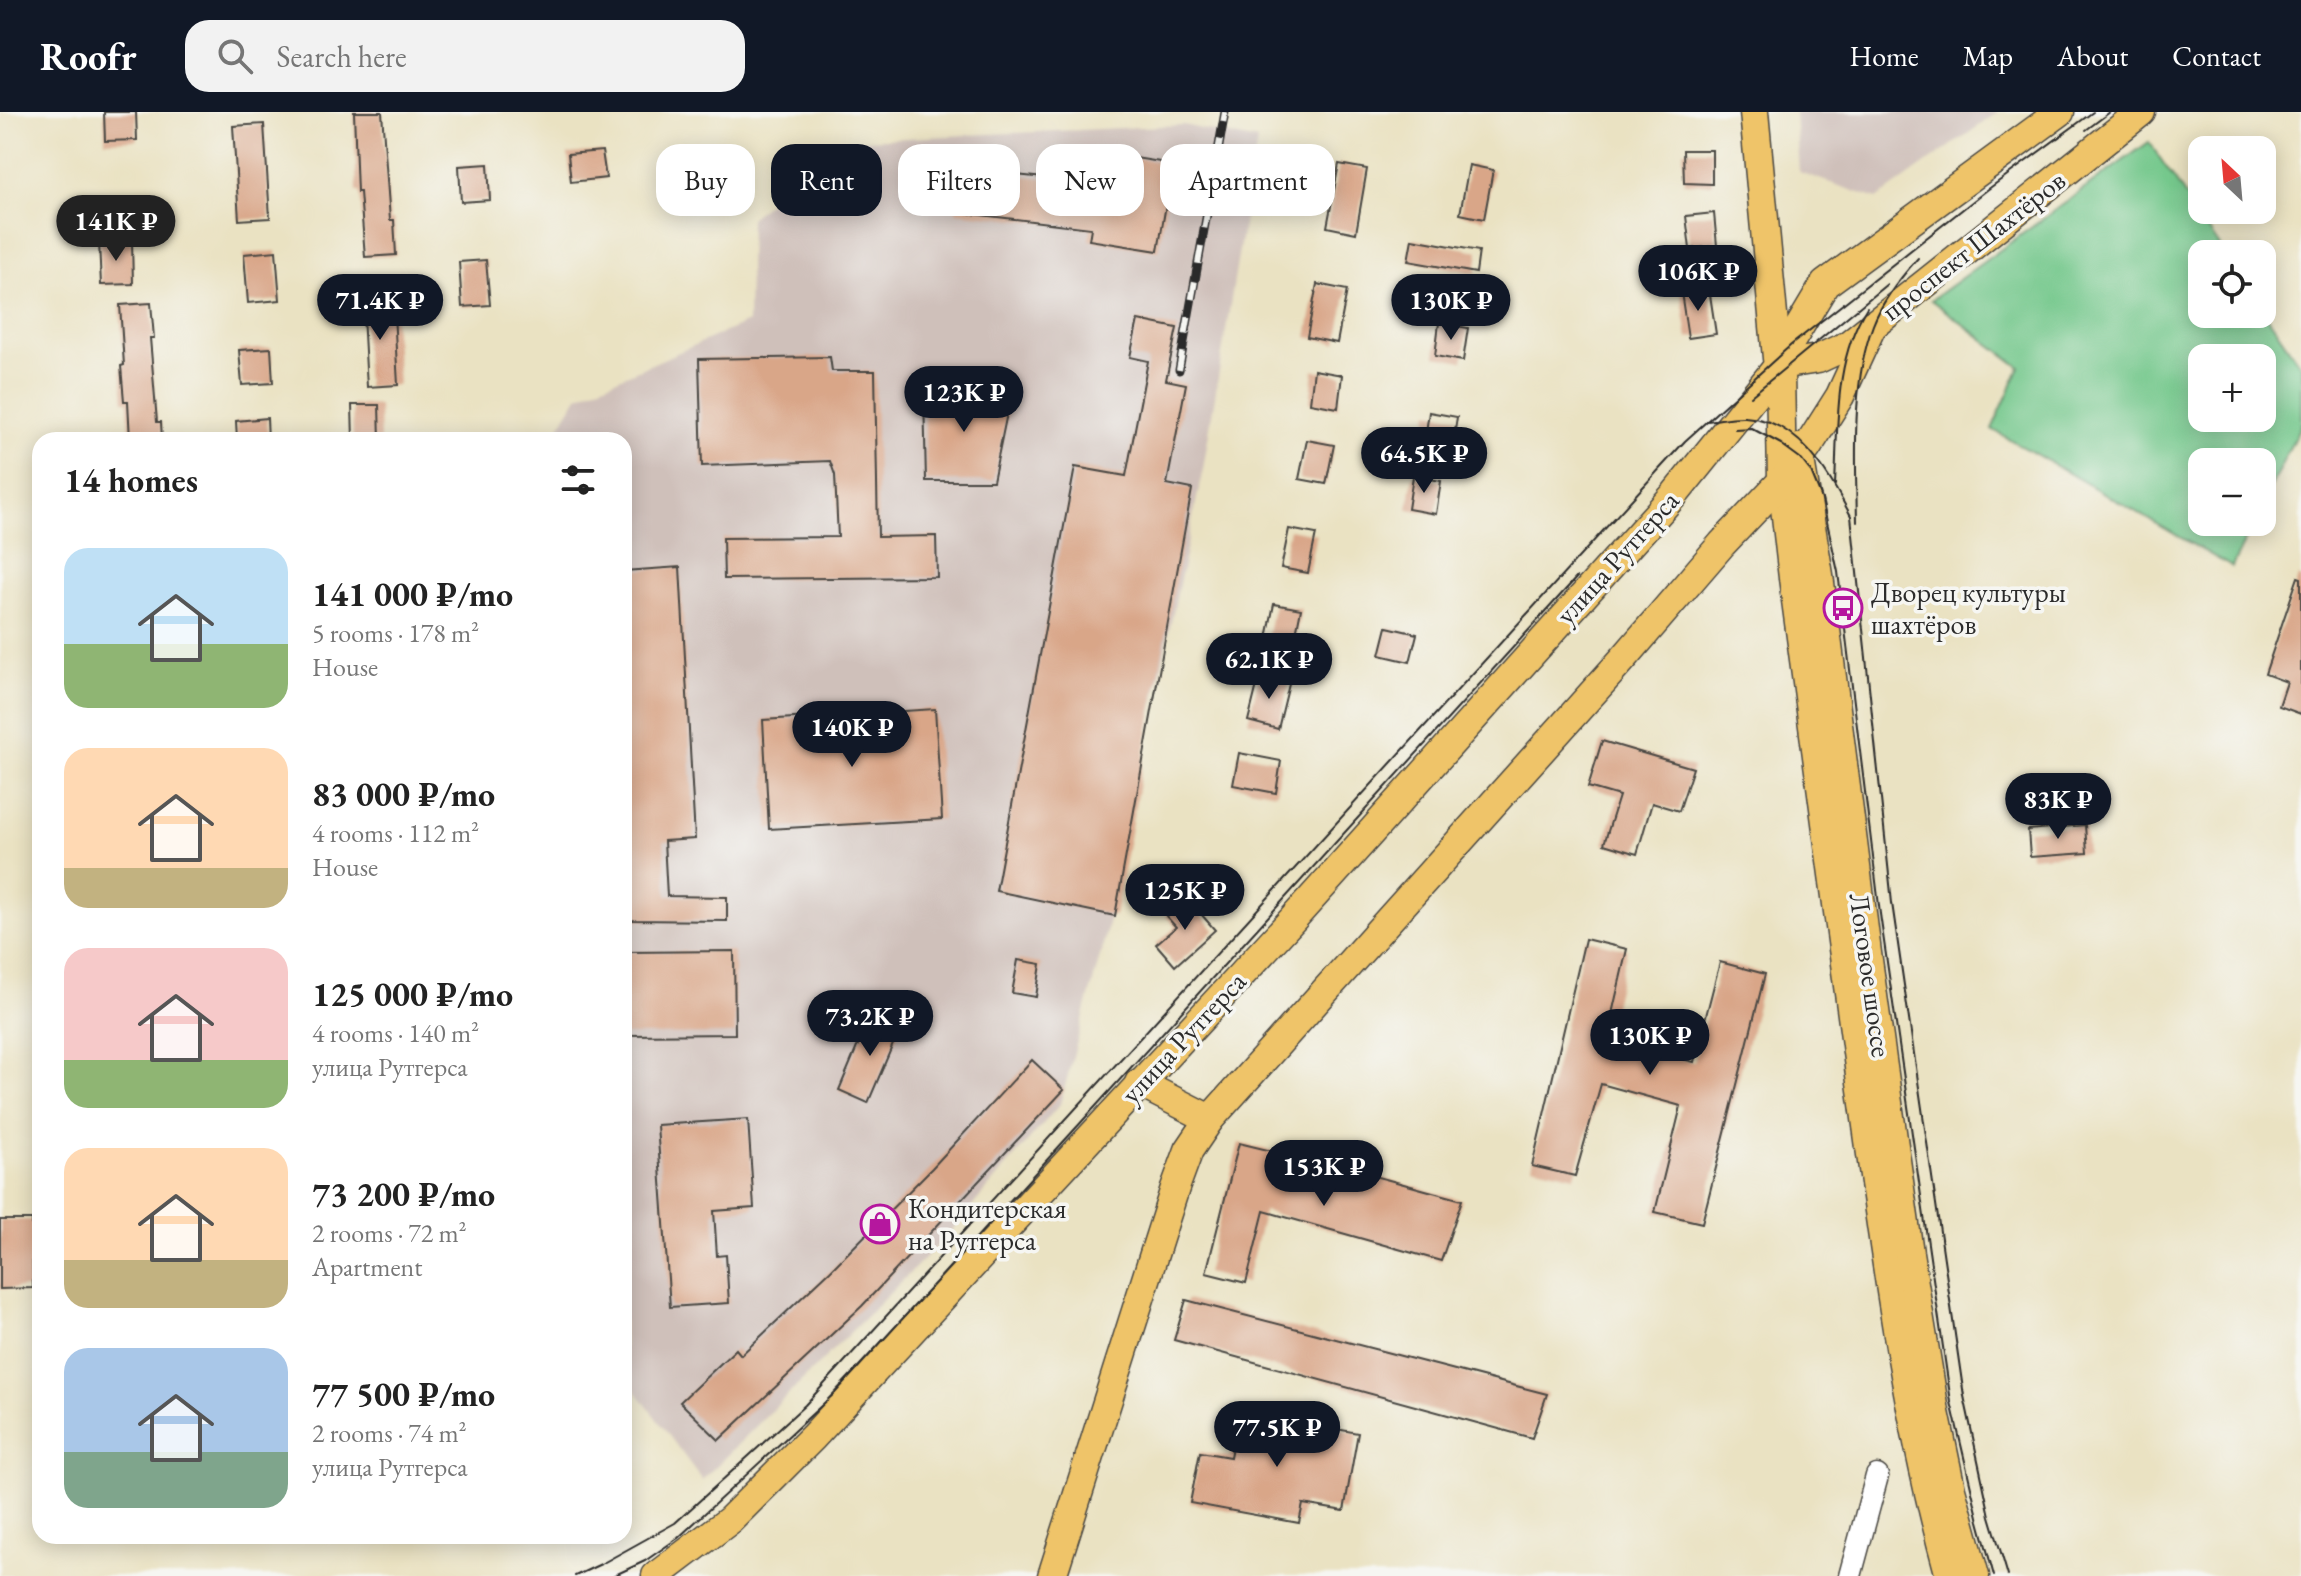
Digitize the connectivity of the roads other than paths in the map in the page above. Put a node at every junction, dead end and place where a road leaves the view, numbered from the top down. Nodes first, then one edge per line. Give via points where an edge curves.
1 (1754, 112) edge
2 (2060, 112) edge
3 (2141, 112) edge
4 (1873, 324) junction
5 (1780, 368) junction
6 (1800, 458) junction
7 (1782, 481) junction
8 (1139, 1083) junction
9 (1210, 1119) junction
10 (1877, 1476) dead end
11 (656, 1576) edge
12 (1052, 1576) edge
13 (1850, 1576) edge
14 (1950, 1576) edge
15 (1975, 1576) edge

1 - 5 main road
2 - 5 main road, проспект Шахтёров via 1825,284
3 - 4 main road, проспект Шахтёров
4 - 5 main road via 1848,345
4 - 6 main road, проспект Шахтёров via 1840,396
5 - 6 main road, Логовое шоссе
5 - 7 main road, Логовое шоссе
5 - 8 main road, улица Рутгерса via 1675,494
6 - 7 main road, проспект Шахтёров
6 - 15 main road, Логовое шоссе via 1909,1253 1941,1443
7 - 9 main road
7 - 14 main road, Логовое шоссе via 1886,1265 1916,1435
8 - 9 main road
8 - 11 main road, улица Рутгерса via 813,1437 730,1520
9 - 12 main road via 1189,1150 1175,1188
10 - 13 street

